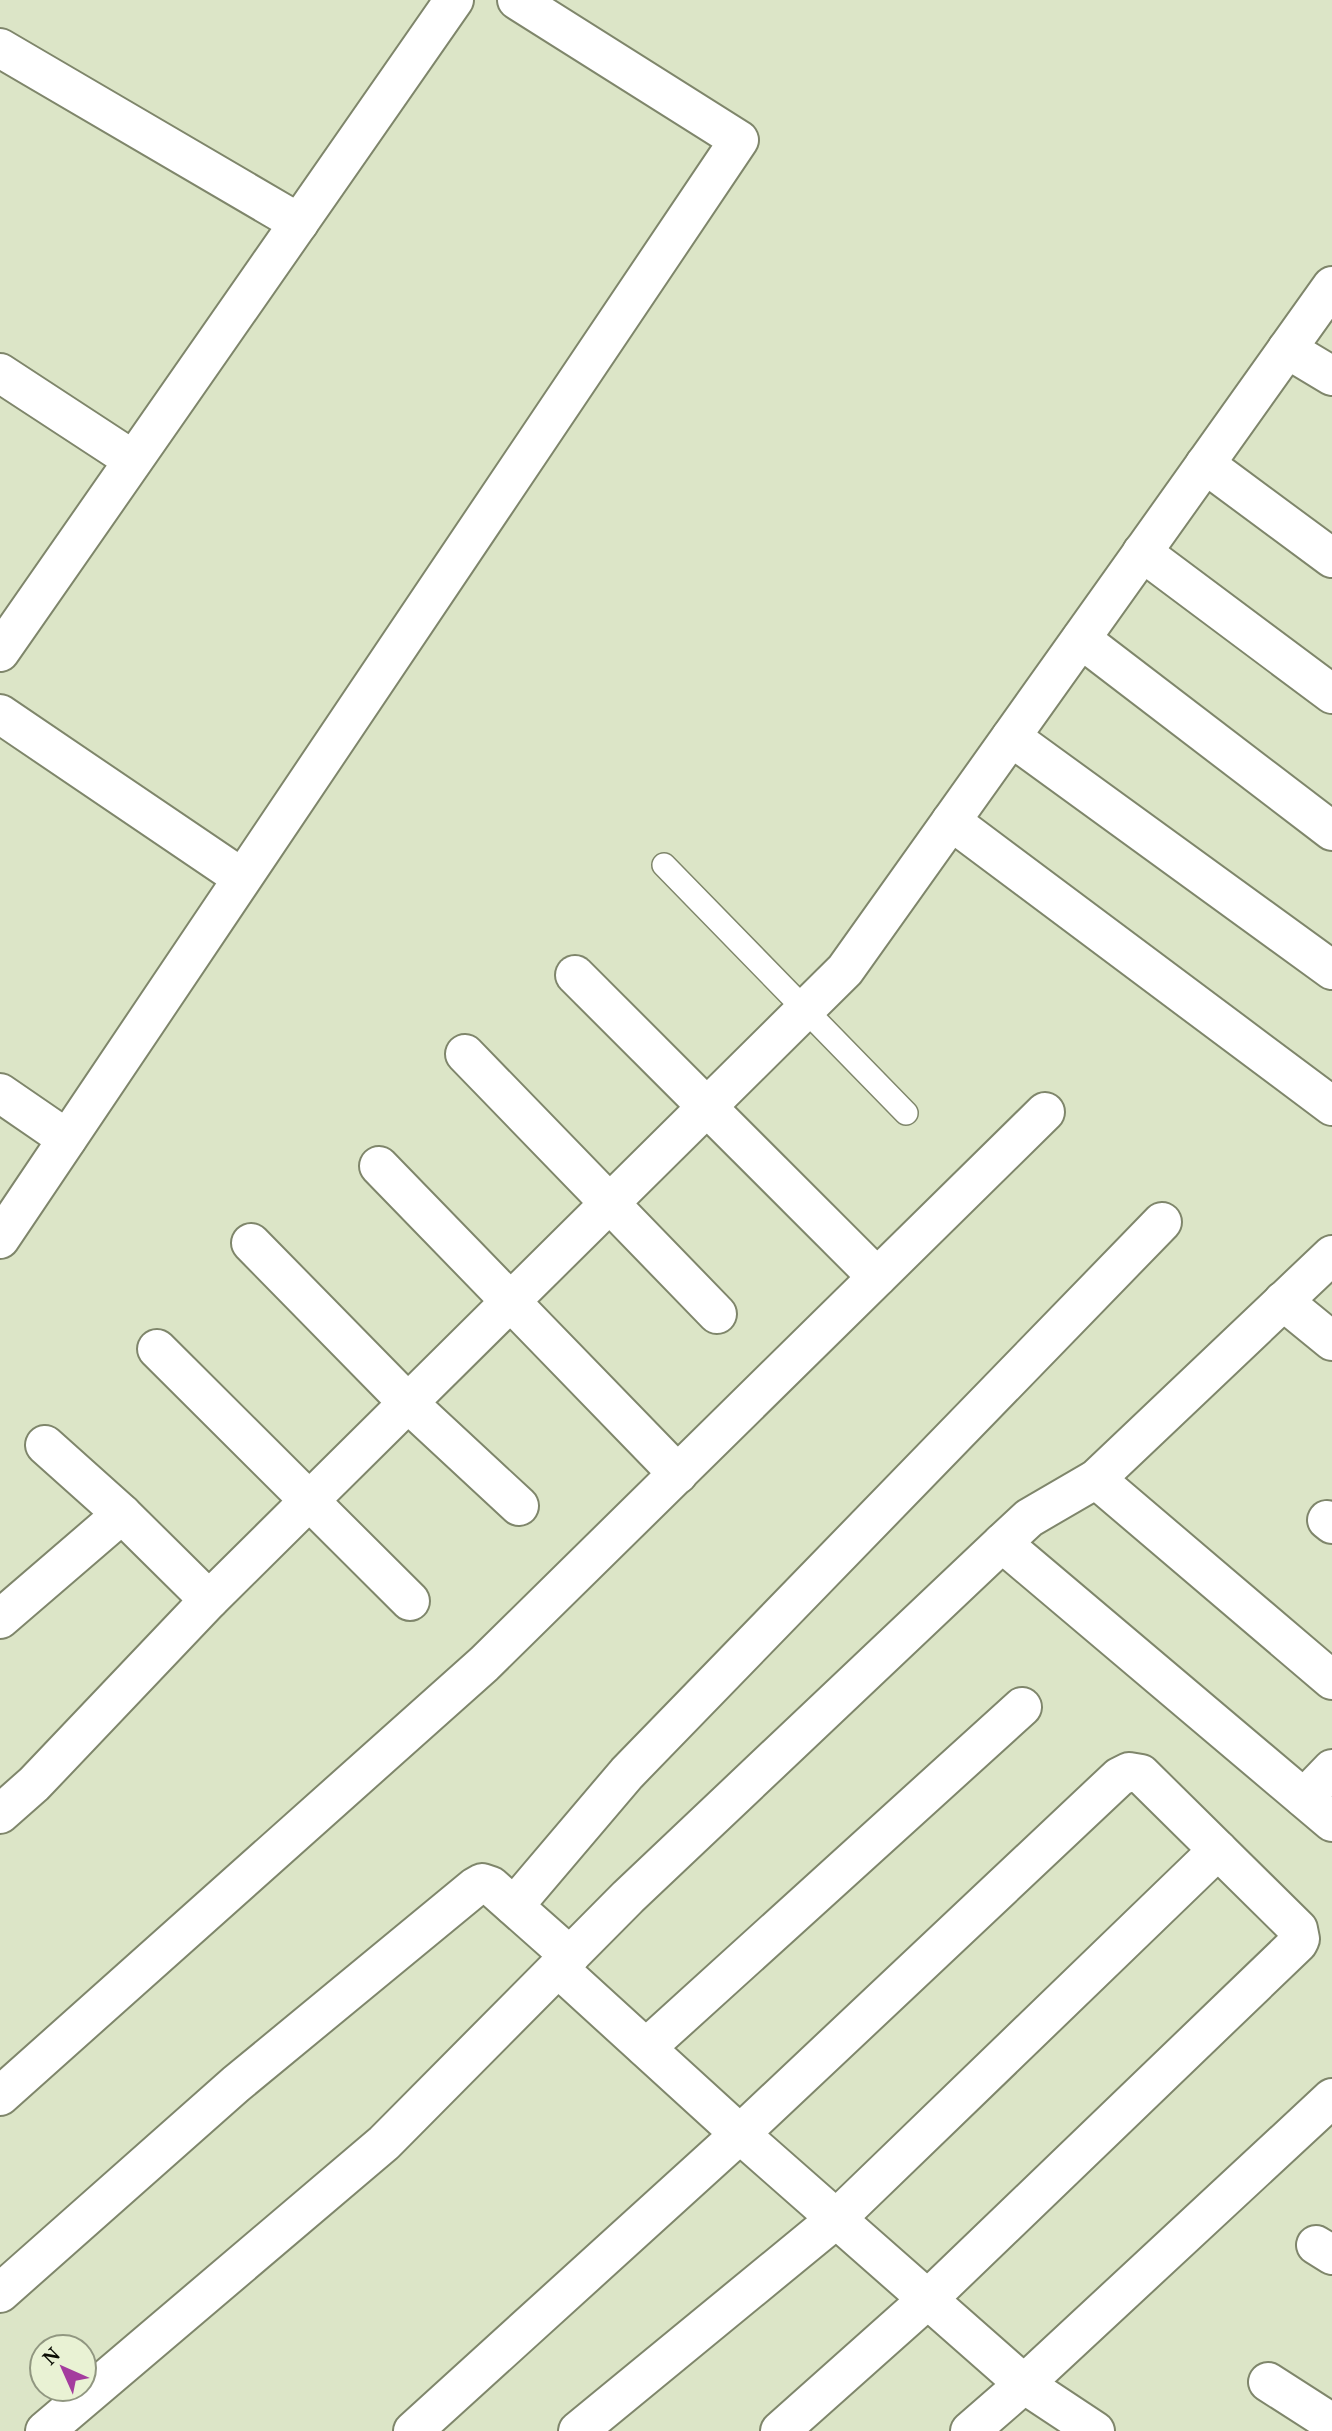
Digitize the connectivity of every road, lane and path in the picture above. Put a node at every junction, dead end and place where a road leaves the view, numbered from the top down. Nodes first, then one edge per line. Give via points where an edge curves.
1 (454, 0) edge
2 (517, 0) edge
3 (0, 48) edge
4 (299, 223) junction
5 (1332, 286) edge
6 (1287, 349) junction
7 (0, 373) edge
8 (1332, 376) edge
9 (133, 460) junction
10 (1205, 464) junction
11 (1142, 552) junction
12 (1332, 558) edge
13 (1081, 639) junction
14 (0, 652) edge
15 (1332, 694) edge
16 (0, 714) edge
17 (1011, 737) junction
18 (951, 821) junction
19 (1332, 831) edge
20 (664, 865) dead end
21 (242, 878) junction
22 (1332, 970) edge
23 (575, 975) dead end
24 (805, 1009) junction
25 (464, 1054) dead end
26 (0, 1093) edge
27 (1332, 1106) edge
28 (707, 1107) junction
29 (1045, 1112) dead end
30 (906, 1113) dead end
31 (67, 1139) junction
32 (379, 1166) dead end
33 (610, 1203) junction
34 (1162, 1222) dead end
35 (0, 1239) edge
36 (250, 1243) dead end
37 (1332, 1255) edge
38 (877, 1277) junction
39 (511, 1301) junction
40 (1283, 1301) junction
41 (717, 1314) dead end
42 (1332, 1341) edge
43 (157, 1349) dead end
44 (408, 1403) junction
45 (45, 1445) dead end
46 (678, 1474) junction
47 (1096, 1479) junction
48 (310, 1500) junction
49 (519, 1506) dead end
50 (122, 1514) junction
51 (1002, 1543) junction
52 (209, 1600) junction
53 (410, 1601) dead end
54 (0, 1619) edge
55 (1332, 1680) edge
56 (1022, 1707) dead end
57 (1332, 1769) edge
58 (1318, 1810) edge
59 (0, 1814) edge
60 (1218, 1850) junction
61 (514, 1906) junction
62 (564, 1962) junction
63 (646, 2048) junction
64 (0, 2096) edge
65 (1332, 2098) edge
66 (740, 2134) junction
67 (836, 2219) junction
68 (0, 2293) edge
69 (928, 2299) junction
70 (1268, 2382) dead end
71 (1024, 2384) junction
72 (1332, 2423) edge
73 (46, 2431) edge
74 (413, 2431) edge
75 (578, 2431) edge
76 (780, 2431) edge
77 (970, 2431) edge
78 (1095, 2431) edge

1 - 4 street
2 - 21 street via 740,140
3 - 4 street
4 - 9 street
5 - 6 street
6 - 8 street
6 - 10 street
7 - 9 street
9 - 14 street
10 - 11 street
10 - 12 street
11 - 13 street
11 - 15 street
13 - 17 street
13 - 19 street
16 - 21 street
17 - 18 street
17 - 22 street
18 - 24 street via 845,970
18 - 27 street
20 - 24 lane
21 - 31 street
23 - 28 street
24 - 28 street
24 - 30 lane
25 - 33 street
26 - 31 street
28 - 33 street
28 - 38 street
29 - 38 street
31 - 35 street
32 - 39 street
33 - 39 street
33 - 41 street
34 - 61 street via 627,1773
36 - 44 street
37 - 40 street
38 - 46 street
39 - 44 street
39 - 46 street
40 - 42 street
40 - 47 street
43 - 48 street
44 - 48 street
44 - 49 street
45 - 50 street
46 - 64 street via 484,1664
47 - 51 street via 1028,1518
47 - 55 street
48 - 52 street
48 - 53 street
50 - 52 street
50 - 54 street
51 - 58 street
51 - 62 street
52 - 59 street
56 - 63 street
57 - 58 street
60 - 66 street via 1141,1774 1129,1772 1119,1777
60 - 67 street
60 - 69 street via 1298,1929 1298,1943
61 - 62 street
61 - 68 street via 491,1886 482,1883 475,1887 236,2084
62 - 63 street
62 - 73 street via 384,2143
63 - 66 street
65 - 71 street
66 - 67 street
66 - 74 street
67 - 69 street
67 - 75 street
69 - 71 street
69 - 76 street
70 - 72 street
71 - 77 street
71 - 78 street

